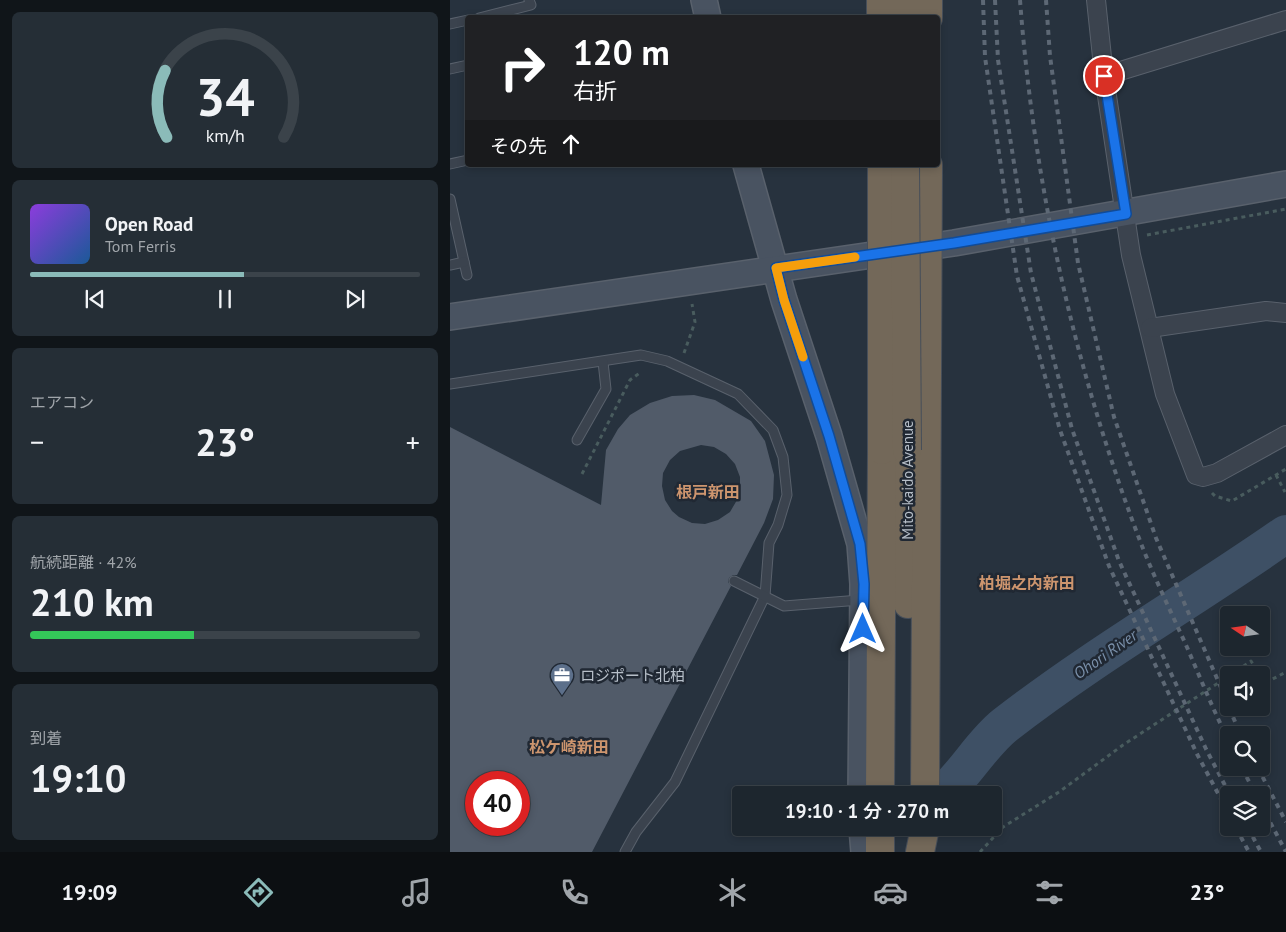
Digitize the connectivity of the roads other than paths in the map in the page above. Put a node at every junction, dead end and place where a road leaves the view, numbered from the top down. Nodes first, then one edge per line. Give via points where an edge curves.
1 (530, 0) edge
2 (704, 0) edge
3 (881, 0) edge
4 (905, 0) edge
5 (928, 0) edge
6 (1096, 0) edge
7 (492, 15) edge
8 (707, 15) edge
9 (881, 15) edge
10 (905, 15) edge
11 (928, 15) edge
12 (1286, 20) edge
13 (465, 21) edge
14 (450, 24) edge
15 (465, 66) edge
16 (450, 69) edge
17 (1104, 76) junction
18 (465, 161) edge
19 (450, 164) edge
20 (747, 167) edge
21 (882, 167) edge
22 (905, 167) edge
23 (928, 167) edge
24 (1286, 184) edge
25 (450, 199) edge
26 (1128, 226) junction
27 (928, 247) junction
28 (464, 262) junction
29 (450, 265) edge
30 (776, 268) junction
31 (467, 275) dead end
32 (1286, 313) edge
33 (450, 317) edge
34 (1150, 328) junction
35 (603, 362) junction
36 (450, 384) edge
37 (1286, 435) edge
38 (577, 440) dead end
39 (894, 450) junction
40 (734, 581) dead end
41 (765, 596) junction
42 (863, 600) junction
43 (917, 726) junction
44 (860, 784) edge
45 (880, 786) edge
46 (910, 786) edge
47 (924, 786) edge
48 (863, 836) edge
49 (880, 836) edge
50 (909, 836) edge
51 (923, 836) edge
52 (625, 852) edge
53 (864, 852) edge
54 (880, 852) edge
55 (909, 852) edge
56 (920, 852) edge

1 - 7 lane via 531,6
2 - 8 street
3 - 9 highway
4 - 10 highway
5 - 11 highway
6 - 17 street
12 - 17 street
13 - 14 lane
15 - 16 lane
17 - 26 street
18 - 19 lane
20 - 30 street
21 - 39 highway, Mito-kaido Avenue, bridge
22 - 39 highway, Mito-kaido Avenue, bridge
23 - 27 highway
24 - 26 street
25 - 28 lane
26 - 27 street
26 - 34 street via 1131,255
27 - 30 street
27 - 43 highway
28 - 29 lane
28 - 31 lane
30 - 33 street
30 - 42 street via 860,544
32 - 34 street via 1266,310
34 - 37 street via 1165,394 1196,475 1203,477 1218,473
35 - 36 lane
35 - 38 lane via 606,389
35 - 41 lane via 641,355 666,361 738,394 774,430 783,457 788,495 769,544
39 - 43 highway, Mito-kaido Avenue
39 - 45 highway, Mito-kaido Avenue
40 - 41 lane
41 - 42 lane via 784,606
41 - 52 lane via 675,782 636,832
42 - 44 street
43 - 46 highway, Mito-kaido Avenue
43 - 47 highway
48 - 53 street
49 - 54 highway
50 - 55 highway
51 - 56 highway

